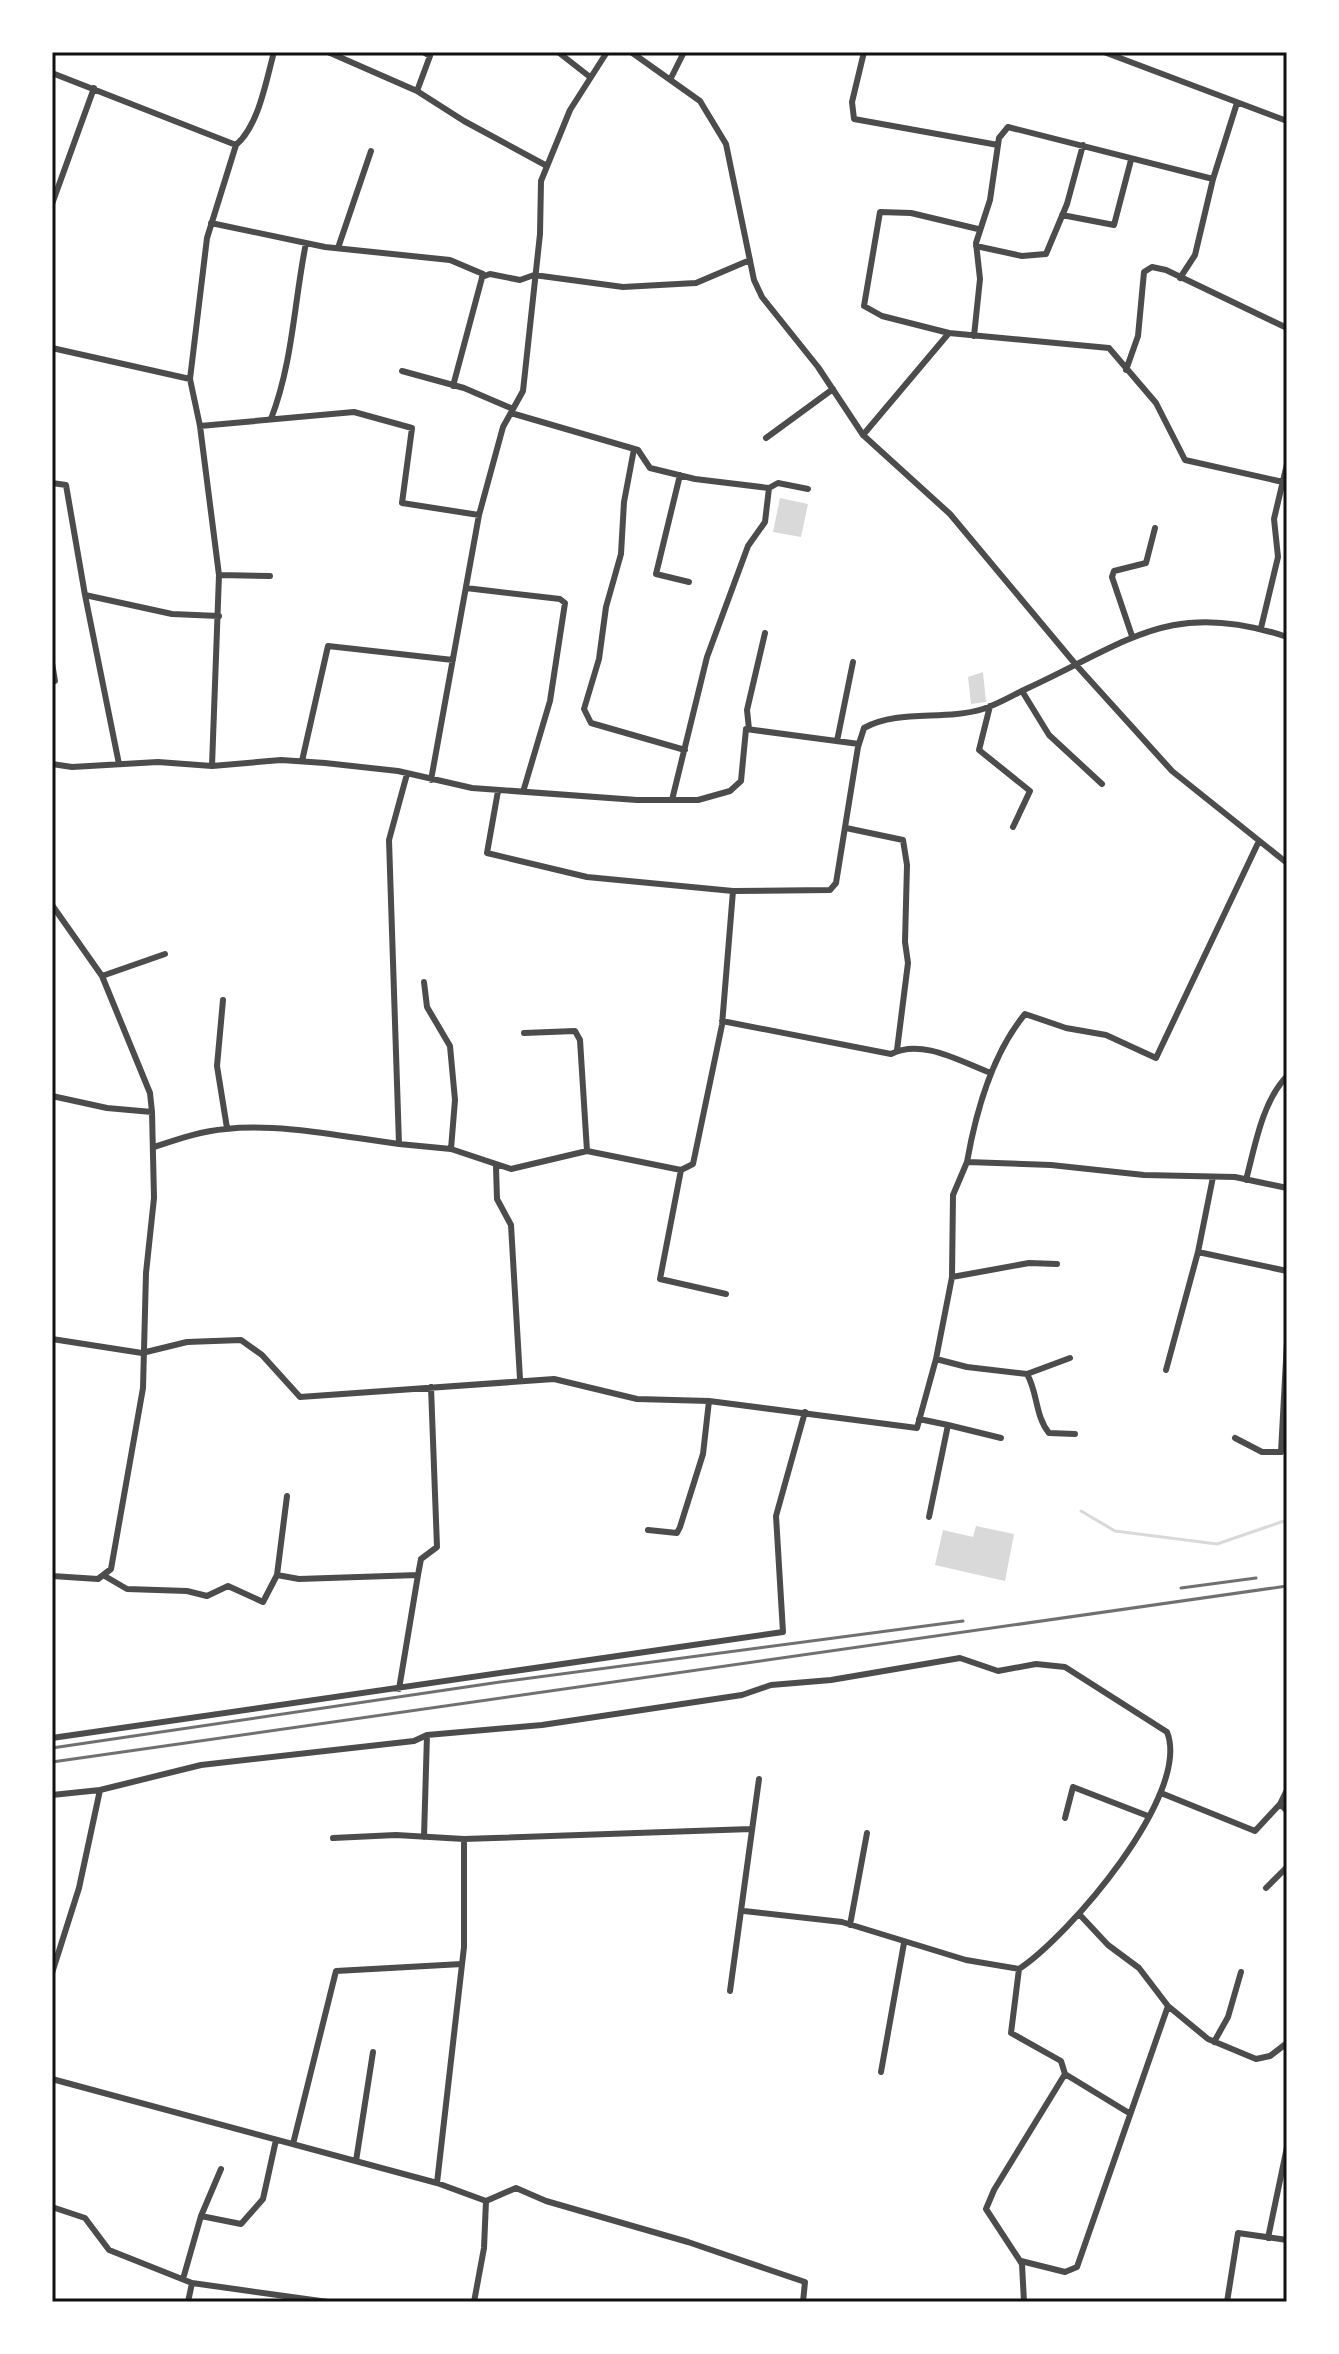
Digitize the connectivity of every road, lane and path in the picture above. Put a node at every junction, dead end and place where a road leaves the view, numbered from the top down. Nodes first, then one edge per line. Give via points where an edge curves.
1 (274, 52) edge
2 (328, 52) edge
3 (558, 52) edge
4 (607, 52) edge
5 (631, 52) edge
6 (684, 52) edge
7 (864, 52) edge
8 (1104, 52) edge
9 (426, 53) edge
10 (52, 73) edge
11 (590, 77) junction
12 (671, 78) junction
13 (94, 88) junction
14 (417, 91) junction
15 (1237, 103) junction
16 (1287, 121) edge
17 (236, 145) junction
18 (998, 145) junction
19 (1083, 145) junction
20 (371, 151) dead end
21 (1131, 160) junction
22 (547, 166) junction
23 (1213, 179) junction
24 (52, 204) edge
25 (1062, 215) junction
26 (211, 223) junction
27 (978, 229) junction
28 (306, 243) junction
29 (976, 246) junction
30 (338, 248) junction
31 (750, 260) junction
32 (534, 275) junction
33 (482, 277) junction
34 (1180, 278) junction
35 (1287, 328) edge
36 (949, 333) junction
37 (974, 336) junction
38 (52, 348) edge
39 (1126, 370) junction
40 (402, 371) dead end
41 (190, 379) junction
42 (453, 386) junction
43 (833, 389) junction
44 (512, 411) junction
45 (271, 419) junction
46 (200, 426) junction
47 (863, 435) junction
48 (766, 438) dead end
49 (634, 449) junction
50 (1287, 467) edge
51 (680, 475) junction
52 (1283, 482) junction
53 (52, 483) edge
54 (769, 488) junction
55 (808, 489) dead end
56 (479, 515) junction
57 (1155, 528) dead end
58 (219, 575) junction
59 (270, 576) dead end
60 (689, 582) dead end
61 (466, 588) junction
62 (85, 595) junction
63 (219, 616) junction
64 (1261, 628) junction
65 (765, 633) dead end
66 (1132, 636) junction
67 (1287, 637) edge
68 (453, 660) junction
69 (853, 662) dead end
70 (52, 663) edge
71 (1077, 666) junction
72 (55, 681) dead end
73 (1022, 691) junction
74 (990, 706) junction
75 (749, 729) junction
76 (837, 741) junction
77 (859, 744) junction
78 (685, 750) junction
79 (302, 761) junction
80 (52, 764) edge
81 (119, 764) junction
82 (212, 766) junction
83 (407, 774) junction
84 (431, 780) junction
85 (1102, 784) dead end
86 (498, 791) junction
87 (523, 792) junction
88 (672, 800) junction
89 (1013, 827) dead end
90 (846, 828) junction
91 (1259, 841) junction
92 (1287, 863) edge
93 (733, 891) junction
94 (52, 905) edge
95 (165, 954) dead end
96 (102, 976) junction
97 (424, 982) dead end
98 (223, 1000) dead end
99 (722, 1021) junction
100 (524, 1033) dead end
101 (897, 1050) junction
102 (991, 1073) junction
103 (1287, 1076) edge
104 (52, 1096) edge
105 (152, 1112) junction
106 (227, 1128) junction
107 (399, 1144) junction
108 (154, 1147) junction
109 (451, 1149) junction
110 (587, 1151) junction
111 (967, 1162) junction
112 (496, 1167) junction
113 (681, 1170) junction
114 (1213, 1177) junction
115 (1246, 1180) junction
116 (1287, 1188) edge
117 (1198, 1252) junction
118 (1057, 1264) dead end
119 (1287, 1271) edge
120 (952, 1277) junction
121 (726, 1294) dead end
122 (52, 1339) edge
123 (1287, 1342) edge
124 (142, 1353) junction
125 (1070, 1358) dead end
126 (936, 1359) junction
127 (1166, 1370) dead end
128 (1027, 1374) junction
129 (520, 1379) junction
130 (431, 1387) junction
131 (709, 1401) junction
132 (805, 1412) junction
133 (919, 1419) junction
134 (948, 1425) junction
135 (1075, 1434) dead end
136 (1001, 1438) dead end
137 (1235, 1438) dead end
138 (287, 1496) dead end
139 (929, 1517) dead end
140 (648, 1530) dead end
141 (103, 1575) junction
142 (277, 1575) junction
143 (418, 1575) junction
144 (52, 1576) edge
145 (399, 1689) junction
146 (427, 1735) junction
147 (52, 1738) edge
148 (759, 1779) dead end
149 (100, 1790) junction
150 (1287, 1790) edge
151 (1161, 1793) junction
152 (52, 1795) edge
153 (1280, 1804) junction
154 (1287, 1811) edge
155 (1148, 1816) junction
156 (1065, 1818) dead end
157 (751, 1829) junction
158 (867, 1833) dead end
159 (424, 1837) junction
160 (333, 1838) dead end
161 (464, 1839) junction
162 (1287, 1867) edge
163 (1266, 1888) dead end
164 (744, 1911) junction
165 (1080, 1915) junction
166 (850, 1925) junction
167 (904, 1943) junction
168 (462, 1964) junction
169 (1019, 1969) junction
170 (1241, 1972) dead end
171 (52, 1973) edge
172 (730, 1991) dead end
173 (1168, 2006) junction
174 (1214, 2042) junction
175 (1286, 2047) edge
176 (373, 2052) dead end
177 (881, 2072) dead end
178 (1065, 2074) junction
179 (52, 2079) edge
180 (1129, 2113) junction
181 (276, 2140) junction
182 (293, 2144) junction
183 (1287, 2147) edge
184 (356, 2161) junction
185 (221, 2169) dead end
186 (437, 2183) junction
187 (486, 2201) junction
188 (52, 2207) edge
189 (201, 2216) junction
190 (1268, 2238) junction
191 (1287, 2240) edge
192 (1020, 2261) junction
193 (183, 2279) junction
194 (192, 2283) junction
195 (188, 2302) edge
196 (328, 2302) edge
197 (474, 2302) edge
198 (803, 2302) edge
199 (1024, 2302) edge
200 (1227, 2302) edge

1 - 17 street via 267,84
2 - 14 street
3 - 11 street
4 - 11 street
5 - 12 street
6 - 12 street
7 - 18 street via 852,102 854,119
8 - 15 street
9 - 14 street via 430,56
10 - 13 street
11 - 22 street
12 - 31 street via 700,101 726,144
13 - 17 street
13 - 24 street
14 - 22 street
15 - 16 street
15 - 23 street
17 - 26 street
18 - 19 street via 1008,127
18 - 27 street via 989,208
19 - 21 street
19 - 25 street
20 - 30 street
21 - 23 street
21 - 25 street via 1114,225
22 - 32 street via 541,181
23 - 34 street via 1195,255
25 - 29 street via 1046,254 1022,256
26 - 28 street
26 - 41 street
27 - 29 street
27 - 36 street via 911,213 880,212 864,306 882,316
28 - 30 street
28 - 45 street via 297,321
29 - 37 street via 980,279
30 - 33 street via 450,260
31 - 32 street via 696,283 623,287
31 - 43 street via 762,297
32 - 33 street via 520,280
32 - 44 street via 523,391
33 - 42 street
34 - 35 street
34 - 39 street via 1152,267 1144,272 1138,336
36 - 37 street
36 - 47 street
37 - 39 street via 1109,348
38 - 41 street
39 - 52 street via 1156,403 1185,460
40 - 42 street
41 - 46 street
42 - 44 street
43 - 47 street
43 - 48 street
44 - 49 street
44 - 56 street
45 - 46 street
45 - 56 street via 354,412 412,428 402,503
46 - 58 street
47 - 71 street via 950,514
49 - 51 street via 650,468
49 - 78 street via 621,554 584,709 591,723
50 - 52 street
51 - 54 street
51 - 60 street via 656,574
52 - 64 street via 1273,527 1278,557
53 - 62 street via 66,485
54 - 55 street via 778,483
54 - 78 street via 765,522 748,546 707,657
56 - 61 street
57 - 66 street via 1146,563 1114,571 1112,577
58 - 59 street
58 - 63 street
61 - 68 street
61 - 87 street via 565,603 550,701
62 - 63 street via 172,614
62 - 81 street
63 - 82 street
64 - 66 street via 1211,620
64 - 67 street
65 - 75 street via 747,710
66 - 71 street
68 - 79 street via 328,646
68 - 84 street
69 - 76 street
70 - 72 street
71 - 73 street
71 - 91 street via 1172,771
73 - 74 street
73 - 85 street via 1049,735
74 - 77 street via 921,719 884,717 864,728
74 - 89 street via 979,750 1030,791
75 - 76 street
75 - 88 street via 741,781 730,791 698,800
76 - 77 street
77 - 90 street
78 - 88 street
79 - 82 street
79 - 83 street
80 - 81 street
81 - 82 street
83 - 84 street
83 - 107 street via 389,840
84 - 86 street
86 - 87 street
86 - 93 street via 487,853 587,877
87 - 88 street
90 - 93 street via 836,883 830,890
90 - 101 street via 903,840 908,963
91 - 92 street
91 - 102 street via 1156,1058 1106,1035 1025,1014 1006,1038
93 - 99 street
94 - 96 street
95 - 96 street
96 - 105 street via 150,1093
97 - 109 street via 427,1007 450,1046 455,1100
98 - 106 street via 217,1066
99 - 101 street via 891,1054
99 - 113 street via 693,1164
100 - 110 street via 575,1031 580,1040
101 - 102 street via 935,1052
102 - 111 street
103 - 115 street via 1260,1129
104 - 105 street
105 - 108 street
106 - 107 street
106 - 108 street
107 - 109 street
108 - 124 street
109 - 112 street
110 - 112 street via 511,1169
110 - 113 street
111 - 114 street
111 - 120 street via 953,1195
112 - 129 street via 497,1199 511,1225
113 - 121 street via 660,1279
114 - 115 street
114 - 117 street
115 - 116 street
117 - 119 street
117 - 127 street
118 - 120 street via 1029,1263
120 - 126 street
122 - 124 street
123 - 137 street via 1281,1452 1262,1452
124 - 130 street via 187,1342 241,1340 300,1397
124 - 141 street via 141,1402 111,1569
125 - 128 street
126 - 128 street
126 - 133 street
128 - 135 street via 1049,1433
129 - 130 street
129 - 131 street via 554,1379 637,1399
130 - 143 street via 437,1547 421,1559
131 - 132 street
131 - 140 street via 703,1454 680,1527 671,1534
132 - 133 street via 917,1428
132 - 145 street via 776,1516 783,1632
133 - 134 street
134 - 136 street
134 - 139 street
138 - 142 street
141 - 142 street via 127,1589 207,1596 228,1586 263,1602
141 - 144 street
142 - 143 street
143 - 145 street
145 - 147 street
146 - 149 street via 414,1741 201,1765
146 - 151 street via 542,1725 960,1658 998,1671 1036,1664 1065,1667 1167,1732 1172,1744
146 - 159 street
148 - 157 street
149 - 152 street
149 - 171 street via 79,1888
150 - 153 street
151 - 153 street via 1255,1831
151 - 155 street
153 - 154 street
155 - 156 street via 1073,1787
155 - 165 street via 1114,1874
157 - 161 street
157 - 164 street
158 - 166 street
159 - 160 street
159 - 161 street
161 - 168 street
162 - 163 street
164 - 166 street
164 - 172 street
165 - 169 street via 1040,1956
165 - 173 street via 1139,1968
166 - 167 street
167 - 169 street
167 - 177 street
168 - 182 street via 336,1971
168 - 186 street
169 - 178 street via 1011,2033 1061,2061
170 - 174 street via 1228,2017
173 - 174 street
173 - 180 street
174 - 175 street via 1256,2059
176 - 184 street
178 - 180 street
178 - 192 street via 986,2209
179 - 181 street
180 - 192 street via 1077,2267 1065,2272
181 - 182 street
181 - 189 street via 263,2199 241,2224
182 - 184 street
183 - 190 street
184 - 186 street
185 - 189 street
186 - 187 street
187 - 197 street
187 - 198 street via 516,2188 688,2242 805,2282
188 - 193 street via 85,2218 109,2250
189 - 193 street
190 - 191 street
190 - 200 street via 1238,2233
192 - 199 street
193 - 194 street
194 - 195 street
194 - 196 street

